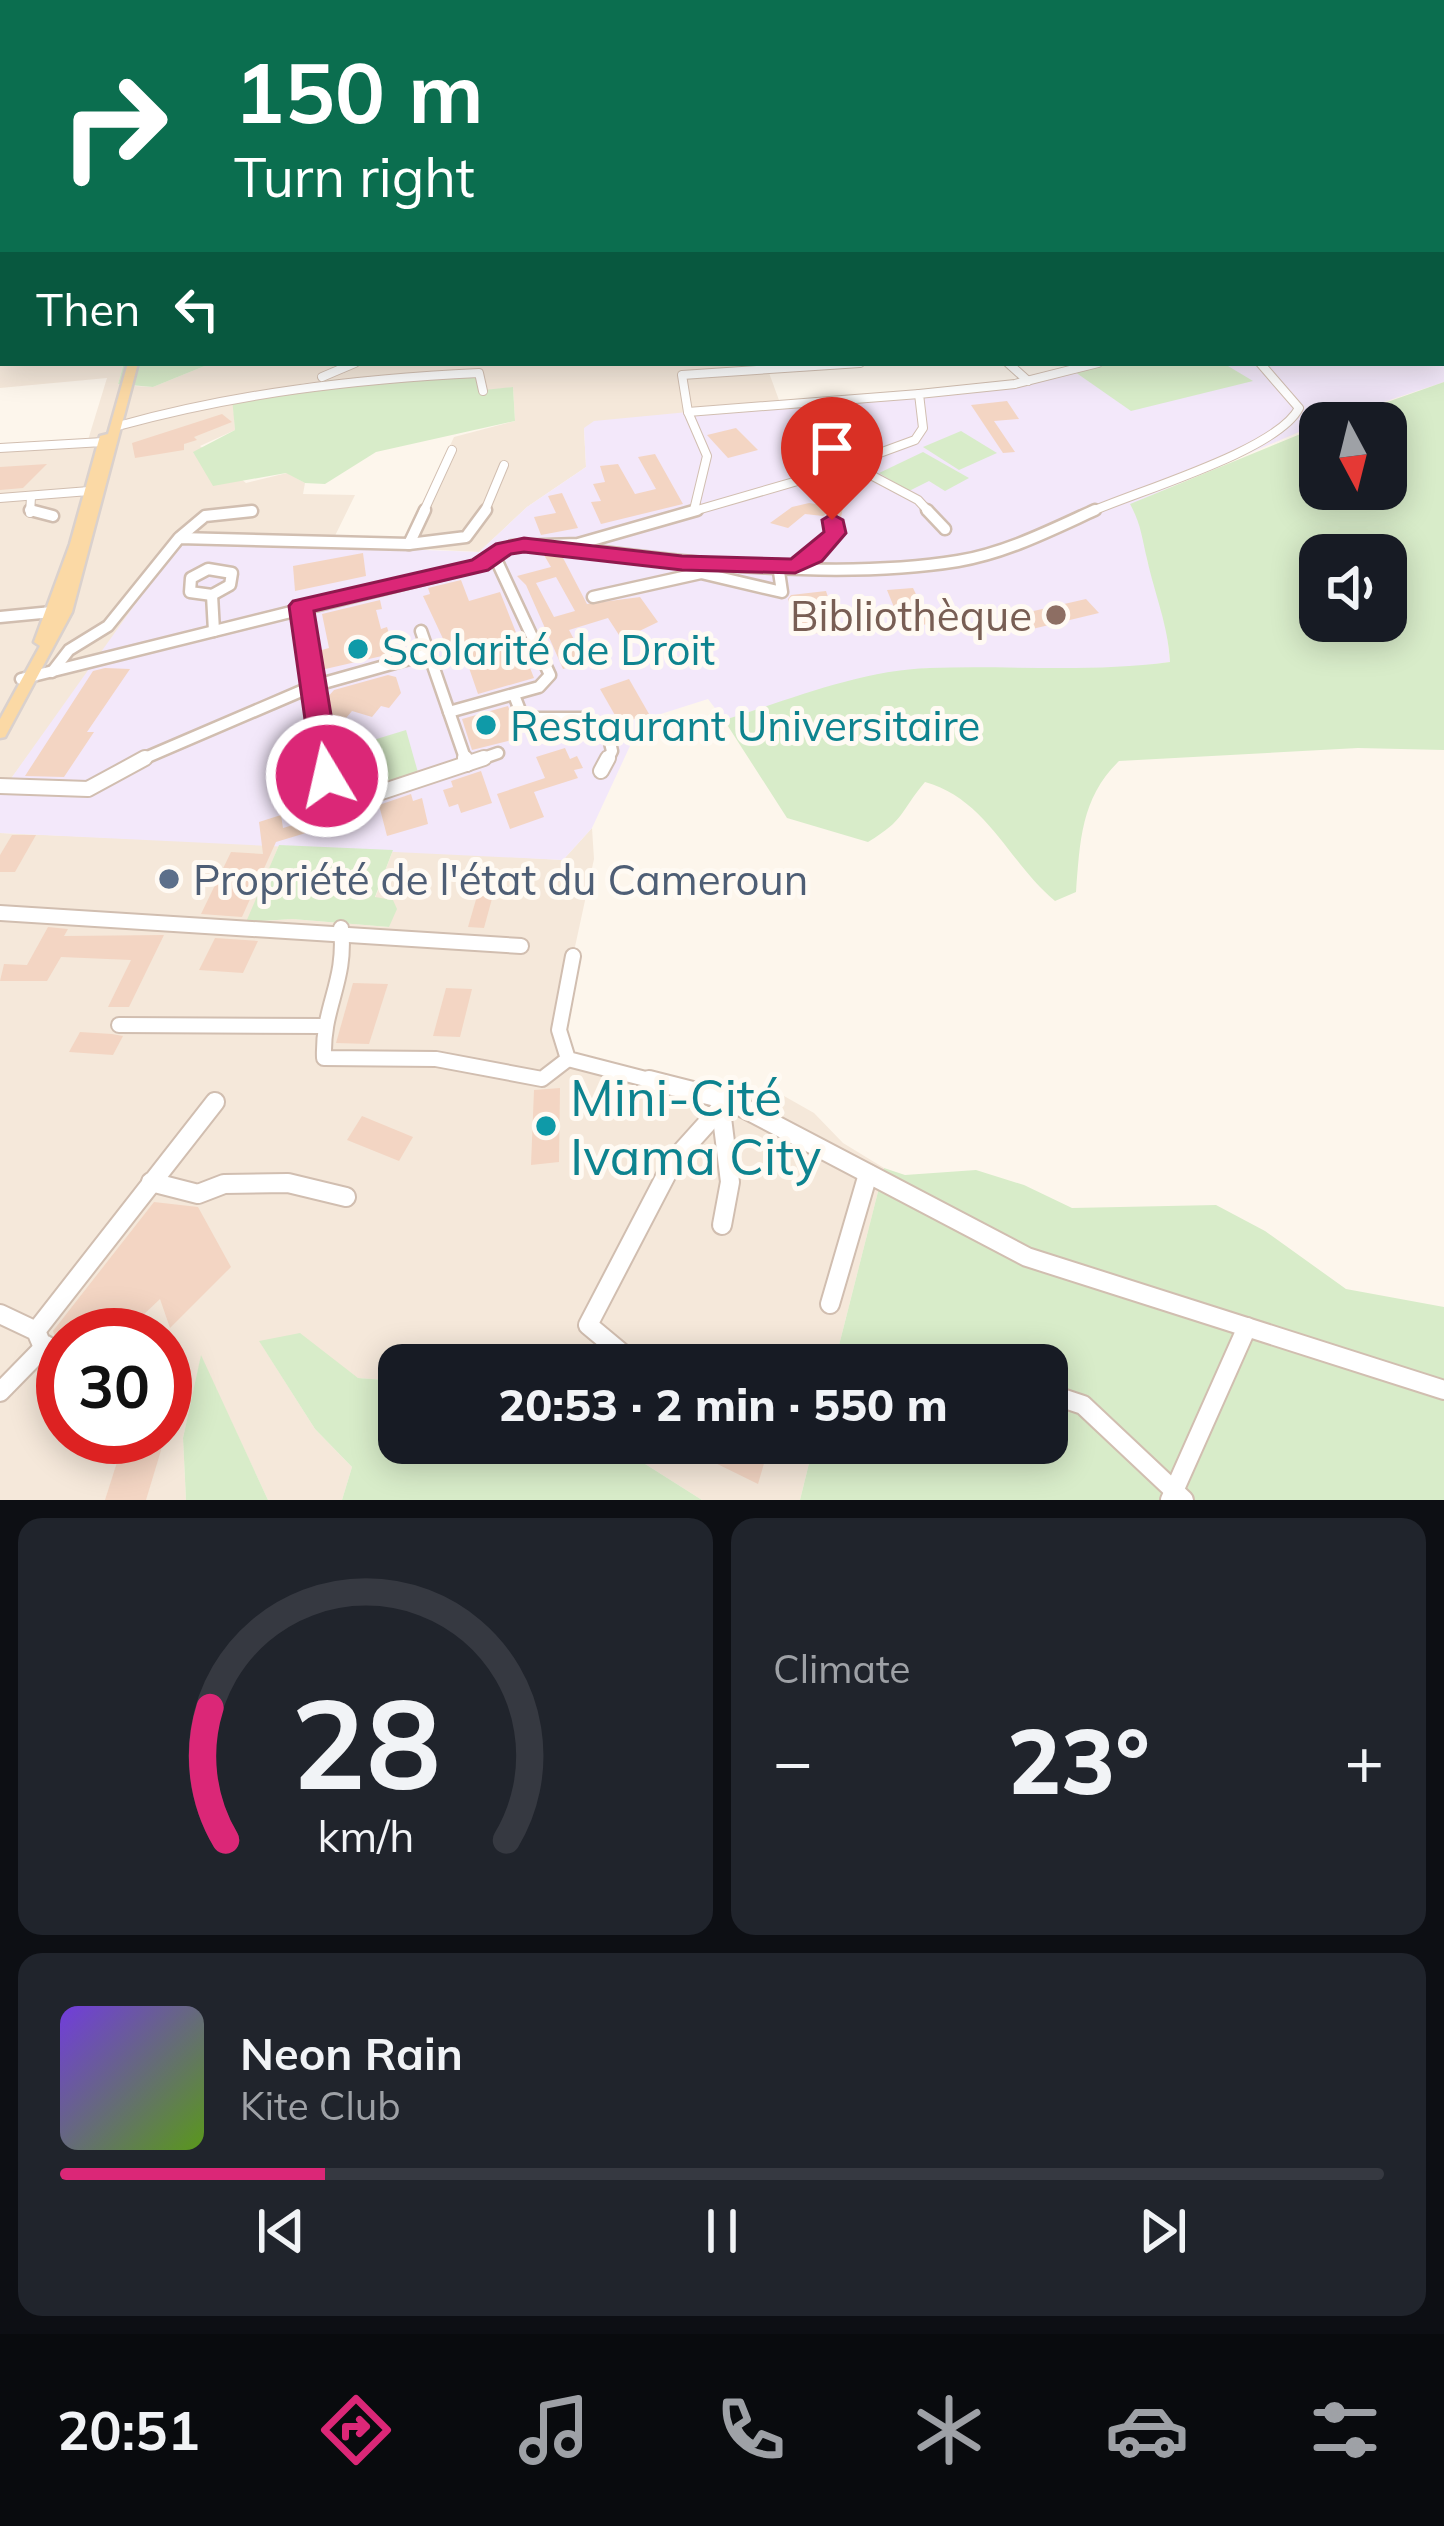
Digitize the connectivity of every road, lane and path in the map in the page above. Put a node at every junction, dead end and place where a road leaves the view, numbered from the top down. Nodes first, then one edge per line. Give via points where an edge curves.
1 (123, 366) edge
2 (132, 366) edge
3 (348, 366) edge
4 (816, 366) edge
5 (1011, 366) edge
6 (1086, 366) edge
7 (1263, 366) edge
8 (1028, 381) junction
9 (310, 382) junction
10 (483, 391) dead end
11 (920, 394) junction
12 (688, 412) junction
13 (118, 426) junction
14 (103, 442) junction
15 (0, 448) edge
16 (452, 450) dead end
17 (504, 465) dead end
18 (852, 465) junction
19 (89, 491) junction
20 (31, 497) junction
21 (0, 498) edge
22 (694, 510) junction
23 (252, 511) dead end
24 (53, 515) dead end
25 (832, 520) dead end
26 (945, 530) dead end
27 (179, 538) junction
28 (409, 544) junction
29 (566, 547) junction
30 (494, 555) junction
31 (778, 565) junction
32 (795, 566) junction
33 (212, 595) dead end
34 (593, 597) dead end
35 (301, 606) junction
36 (52, 612) junction
37 (0, 617) edge
38 (214, 631) junction
39 (421, 631) dead end
40 (427, 654) junction
41 (52, 672) junction
42 (27, 678) junction
43 (313, 686) junction
44 (514, 694) junction
45 (448, 712) junction
46 (0, 714) edge
47 (0, 734) edge
48 (498, 753) dead end
49 (467, 764) junction
50 (601, 771) dead end
51 (327, 776) dead end
52 (0, 786) edge
53 (336, 807) dead end
54 (0, 913) edge
55 (341, 928) junction
56 (521, 946) dead end
57 (574, 956) dead end
58 (118, 1025) dead end
59 (323, 1026) junction
60 (568, 1059) junction
61 (215, 1102) dead end
62 (724, 1105) junction
63 (868, 1174) junction
64 (151, 1182) junction
65 (346, 1197) dead end
66 (722, 1225) dead end
67 (830, 1304) dead end
68 (62, 1308) edge
69 (0, 1314) edge
70 (1247, 1327) junction
71 (36, 1335) edge
72 (611, 1344) edge
73 (36, 1345) edge
74 (1444, 1390) edge
75 (0, 1393) edge
76 (1068, 1400) edge
77 (1176, 1497) edge

1 - 14 main road
2 - 13 main road
3 - 9 street
4 - 12 street via 682,375
5 - 8 street
6 - 8 street
7 - 32 street via 1300,413 1241,452 995,553 898,567
8 - 11 street
9 - 10 street via 479,373
9 - 13 street
11 - 12 street
11 - 18 street via 921,435
12 - 22 street via 707,456
13 - 42 main road via 65,613
14 - 15 street
14 - 19 main road
16 - 28 street
17 - 28 street via 466,539
18 - 22 street
18 - 26 street via 918,500
19 - 20 street
19 - 36 main road
20 - 21 street
20 - 24 street via 30,513
22 - 29 street
23 - 27 street via 205,516
25 - 32 street via 835,533
27 - 28 street
27 - 41 street via 108,626 69,650
29 - 30 street via 512,546
29 - 31 street via 682,563
30 - 35 street via 480,565
30 - 44 street via 550,675
31 - 32 street
31 - 34 street via 782,592 701,573
33 - 38 street
35 - 38 street
35 - 43 street
36 - 37 street
36 - 42 main road
38 - 41 street
39 - 40 street
40 - 43 street
40 - 45 street
41 - 42 street
42 - 46 main road
42 - 47 main road
43 - 51 street
43 - 52 street via 88,789
44 - 45 street
44 - 50 street via 524,718 585,718 607,730 612,751
45 - 49 street
48 - 49 street
49 - 53 street
54 - 55 street
55 - 56 street
55 - 59 street via 343,974
57 - 60 street via 559,1030
58 - 59 street
59 - 60 street via 328,1060 436,1059 542,1079
60 - 62 street
61 - 64 street
62 - 63 street
62 - 66 street via 730,1182
62 - 72 street via 674,1160 588,1325
63 - 67 street
63 - 70 street via 1027,1257
64 - 65 street via 198,1194 224,1184 288,1183
64 - 68 street
69 - 71 street
70 - 74 street
70 - 77 street
73 - 75 street
76 - 77 street via 1083,1405

